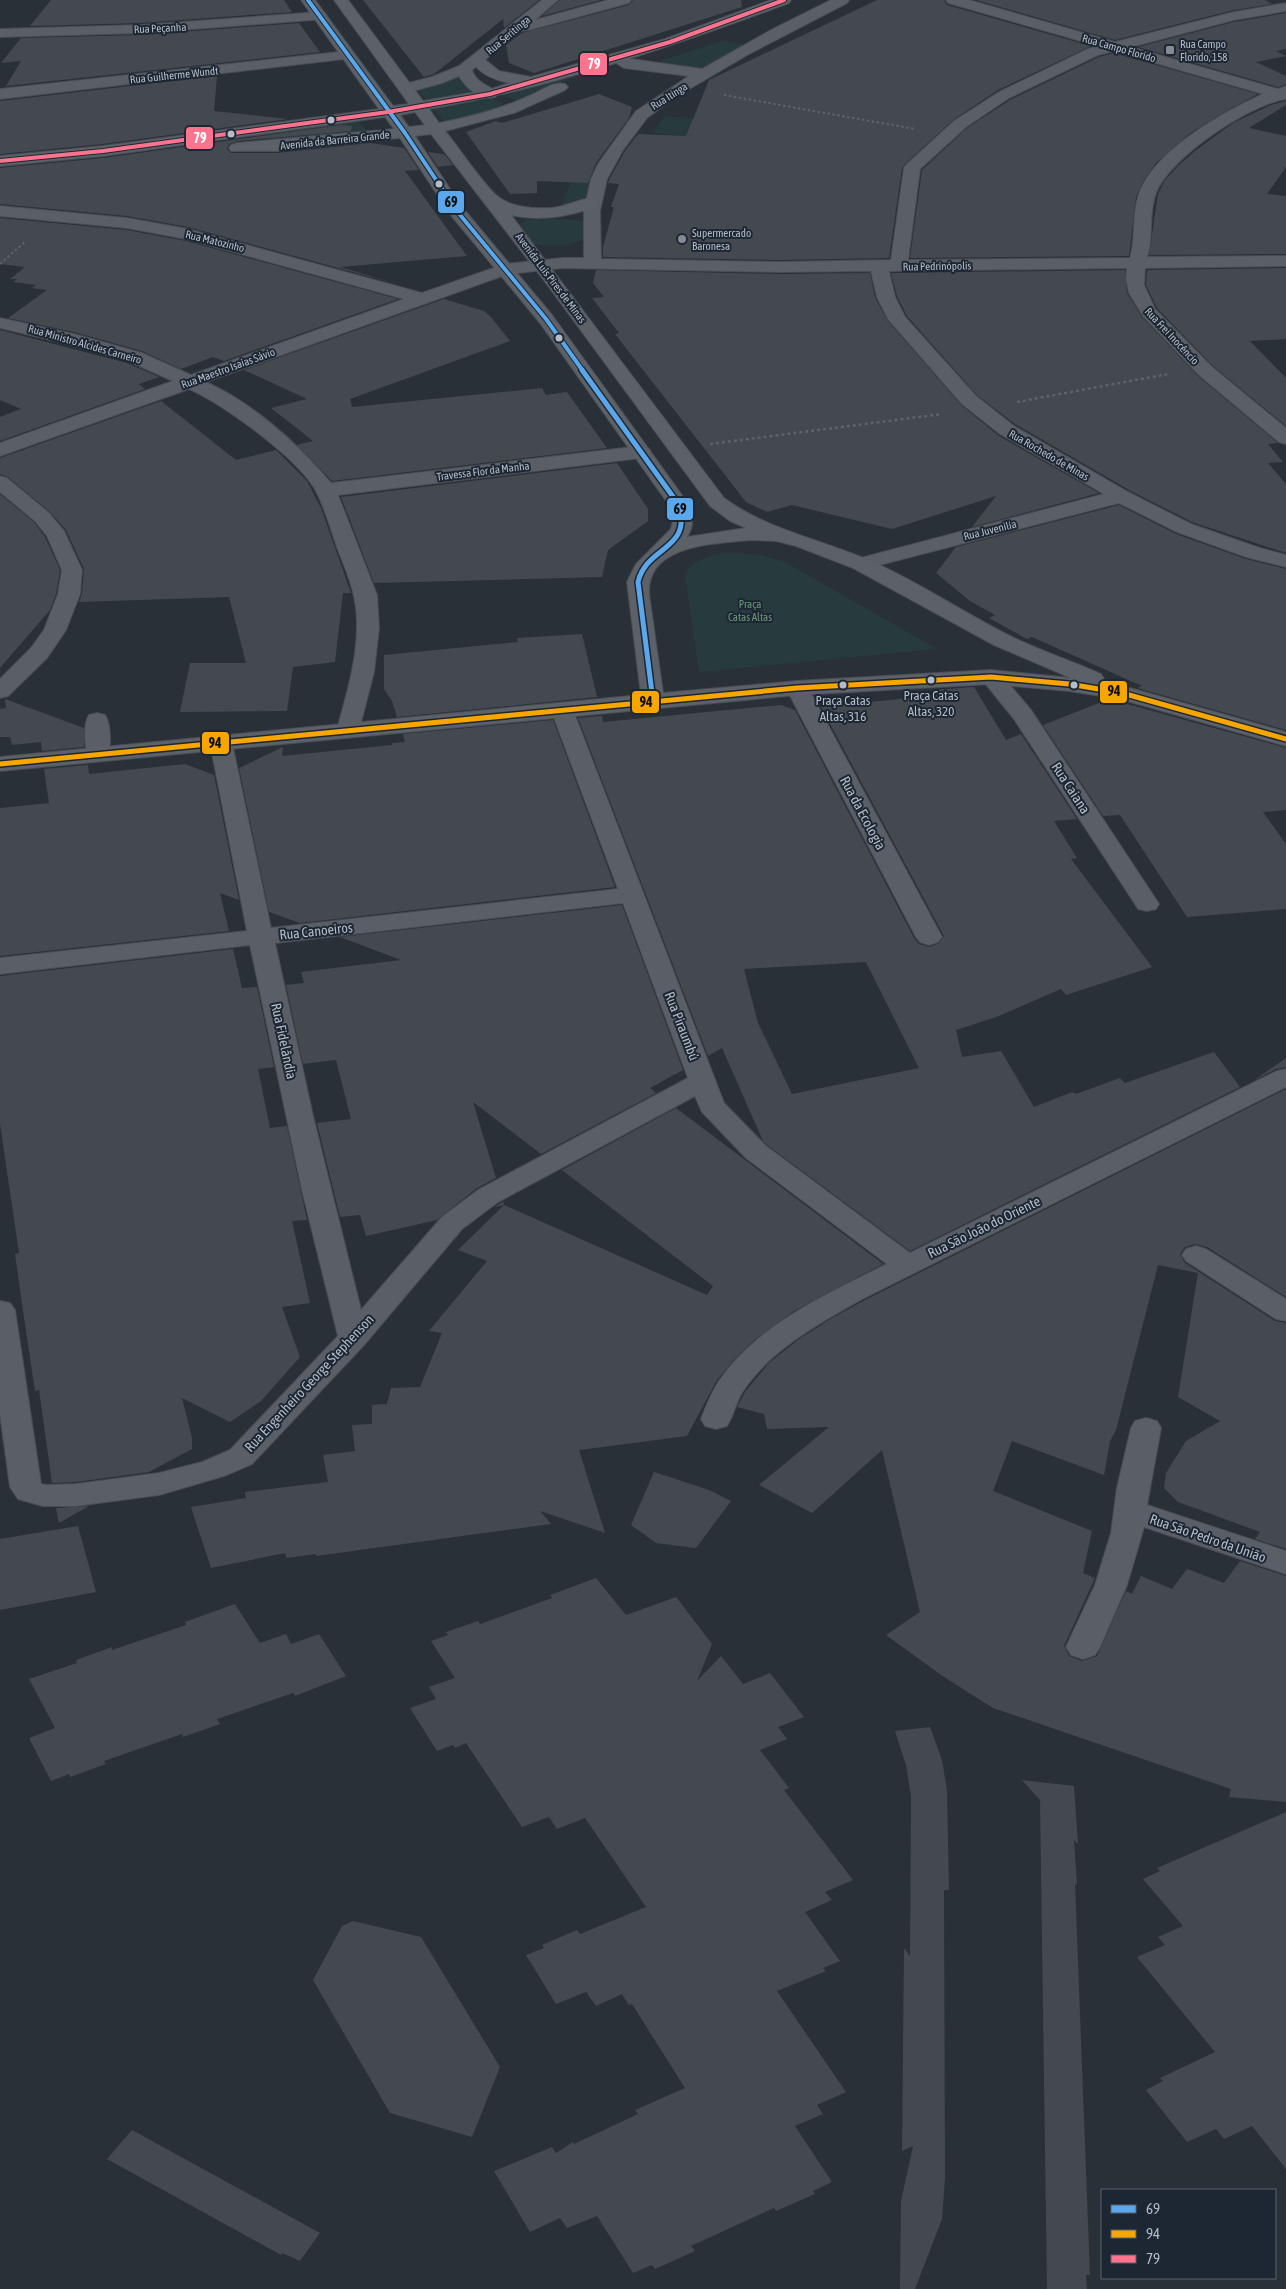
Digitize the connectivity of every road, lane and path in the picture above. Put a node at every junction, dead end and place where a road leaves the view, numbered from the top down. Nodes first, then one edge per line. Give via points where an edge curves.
1 (308, 0) edge
2 (341, 0) edge
3 (551, 0) edge
4 (624, 0) edge
5 (784, 0) edge
6 (842, 0) edge
7 (953, 0) edge
8 (1286, 7) edge
9 (320, 16) junction
10 (511, 31) junction
11 (0, 33) edge
12 (670, 42) junction
13 (1113, 46) junction
14 (348, 55) junction
15 (477, 60) junction
16 (624, 63) junction
17 (464, 69) junction
18 (704, 74) junction
19 (537, 81) junction
20 (683, 87) junction
21 (406, 88) junction
22 (0, 94) edge
23 (490, 94) junction
24 (1283, 94) edge
25 (421, 108) junction
26 (388, 112) junction
27 (500, 114) junction
28 (275, 127) junction
29 (435, 128) junction
30 (405, 133) junction
31 (947, 135) junction
32 (277, 146) junction
33 (103, 151) junction
34 (0, 161) edge
35 (493, 201) junction
36 (591, 203) junction
37 (0, 210) edge
38 (508, 220) junction
39 (592, 222) junction
40 (1286, 261) edge
41 (1136, 262) junction
42 (591, 264) junction
43 (879, 266) junction
44 (899, 266) junction
45 (547, 272) junction
46 (511, 275) junction
47 (424, 299) junction
48 (0, 323) edge
49 (190, 382) junction
50 (1286, 438) edge
51 (0, 450) edge
52 (641, 452) junction
53 (0, 482) edge
54 (326, 490) junction
55 (1121, 496) junction
56 (777, 535) junction
57 (663, 551) junction
58 (1286, 562) edge
59 (860, 564) junction
60 (1002, 640) junction
61 (991, 677) junction
62 (797, 688) junction
63 (0, 691) edge
64 (1122, 692) junction
65 (653, 701) junction
66 (562, 710) junction
67 (97, 720) dead end
68 (348, 730) junction
69 (1286, 739) edge
70 (221, 742) junction
71 (98, 754) junction
72 (0, 764) edge
73 (632, 895) junction
74 (1148, 904) dead end
75 (261, 937) junction
76 (929, 937) dead end
77 (0, 966) edge
78 (1286, 1077) edge
79 (702, 1080) junction
80 (1196, 1255) dead end
81 (907, 1265) junction
82 (0, 1310) edge
83 (1286, 1312) edge
84 (353, 1338) junction
85 (716, 1418) dead end
86 (1146, 1428) dead end
87 (1130, 1512) junction
88 (1286, 1563) edge
89 (1083, 1647) dead end

1 - 9 main road
2 - 21 main road, Avenida Luís Pires de Minas
3 - 10 street, Rua Seritinga
4 - 10 street
5 - 12 main road, Avenida da Barreira Grande
6 - 18 street, Rua Itinga
7 - 13 street, Rua Campo Florido
8 - 13 street via 1234,16
9 - 11 street, Rua Peçanha via 141,29
9 - 14 main road
10 - 15 street, Rua Seritinga
12 - 16 main road, Avenida da Barreira Grande
12 - 19 main road, Avenida da Barreira Grande
13 - 24 street, Rua Campo Florido
13 - 31 street via 1092,52 1004,95
14 - 22 street, Rua Guilherme Wundt
14 - 26 main road
15 - 17 street, Rua Seritinga
15 - 19 main road via 486,71 498,77
16 - 18 street
16 - 27 main road, Avenida da Barreira Grande
17 - 21 street, Rua Seritinga
17 - 23 street via 473,85
18 - 20 street, Rua Itinga
19 - 23 main road, Avenida da Barreira Grande
20 - 31 path
20 - 36 street, Rua Itinga via 643,113 619,142 602,169
21 - 25 main road, Avenida Luís Pires de Minas
23 - 25 main road, Avenida da Barreira Grande
23 - 27 main road via 505,98 510,103 510,107
24 - 41 street, Rua Frei Inocêncio via 1261,99 1239,111 1176,157 1151,186 1144,204 1144,240
25 - 26 main road, Avenida da Barreira Grande
25 - 29 main road, Avenida Luís Pires de Minas
26 - 28 main road, Avenida da Barreira Grande
26 - 30 main road
27 - 29 main road, Avenida da Barreira Grande
28 - 32 main road via 259,136 264,142
28 - 33 main road, Avenida da Barreira Grande
29 - 30 main road, Avenida da Barreira Grande
29 - 35 main road, Avenida Luís Pires de Minas
30 - 32 main road, Avenida da Barreira Grande
30 - 46 main road via 456,210
31 - 44 street via 912,168
32 - 33 main road, Avenida da Barreira Grande
33 - 34 main road, Avenida da Barreira Grande
35 - 36 main road via 515,212 546,214 571,211
35 - 38 main road, Avenida Luís Pires de Minas
36 - 39 street, Rua Itinga
37 - 47 street, Rua Matozinho via 127,223 188,234
38 - 39 main road via 545,216
38 - 45 main road, Avenida Luís Pires de Minas
39 - 42 street, Rua Itinga
40 - 41 street, Rua Pedrinópolis
41 - 44 street, Rua Pedrinópolis
41 - 50 street, Rua Frei Inocêncio via 1133,279 1143,305 1220,384
42 - 43 street, Rua Pedrinópolis via 780,268
42 - 45 street, Rua Pedrinópolis
43 - 44 street, Rua Pedrinópolis
43 - 55 street, Rua Rochedo de Minas via 886,297 897,319 970,400 1007,430
45 - 46 street, Rua Maestro Isaias Sávio
45 - 56 main road, Avenida Luís Pires de Minas via 717,502 737,517
46 - 47 street, Rua Maestro Isaias Sávio
46 - 52 main road
47 - 49 street, Rua Maestro Isaias Sávio
48 - 49 street, Rua Ministro Alcides Carneiro via 135,357
49 - 51 street, Rua Maestro Isaias Sávio
49 - 54 street, Rua Ministro Alcides Carneiro via 214,393 268,431 304,464
52 - 54 street, Travessa Flor da Manha
52 - 57 main road via 683,515 678,536
53 - 63 street via 42,517 57,535 72,570 69,594 54,630 39,653
54 - 68 street, Rua Ministro Alcides Carneiro via 366,595 368,628 363,672
55 - 58 street, Rua Rochedo de Minas via 1184,528
55 - 59 street, Rua Juvenilia
56 - 57 main road via 724,536
56 - 59 main road
57 - 65 main road via 647,564 639,577 638,594
59 - 60 main road
60 - 61 main road via 1001,655
60 - 64 main road
61 - 62 main road
61 - 64 main road
61 - 74 street, Rua Caiana via 1023,715
62 - 65 main road
62 - 76 street, Rua da Ecologia
64 - 69 main road
65 - 66 main road
66 - 68 main road
66 - 73 street, Rua Piraumbú
67 - 71 street
68 - 70 main road
70 - 71 main road
70 - 75 street, Rua Fidelândia
71 - 72 main road
73 - 75 street, Rua Canoeiros
73 - 79 street, Rua Piraumbú
75 - 77 street, Rua Canoeiros
75 - 84 street, Rua Fidelândia via 330,1252
78 - 81 street, Rua São João do Oriente
79 - 81 street, Rua Piraumbú via 712,1106 756,1152
79 - 84 street, Rua Engenheiro George Stephenson via 488,1196 452,1223
80 - 83 street
81 - 85 street, Rua São João do Oriente via 809,1316 752,1362 729,1388
82 - 84 street, Rua Engenheiro George Stephenson via 26,1487 34,1494 46,1496 159,1484 213,1469 241,1457
86 - 87 street, Rua São Pedro da União
87 - 88 street, Rua São Pedro da União
87 - 89 street, Rua São Pedro da União via 1111,1585

